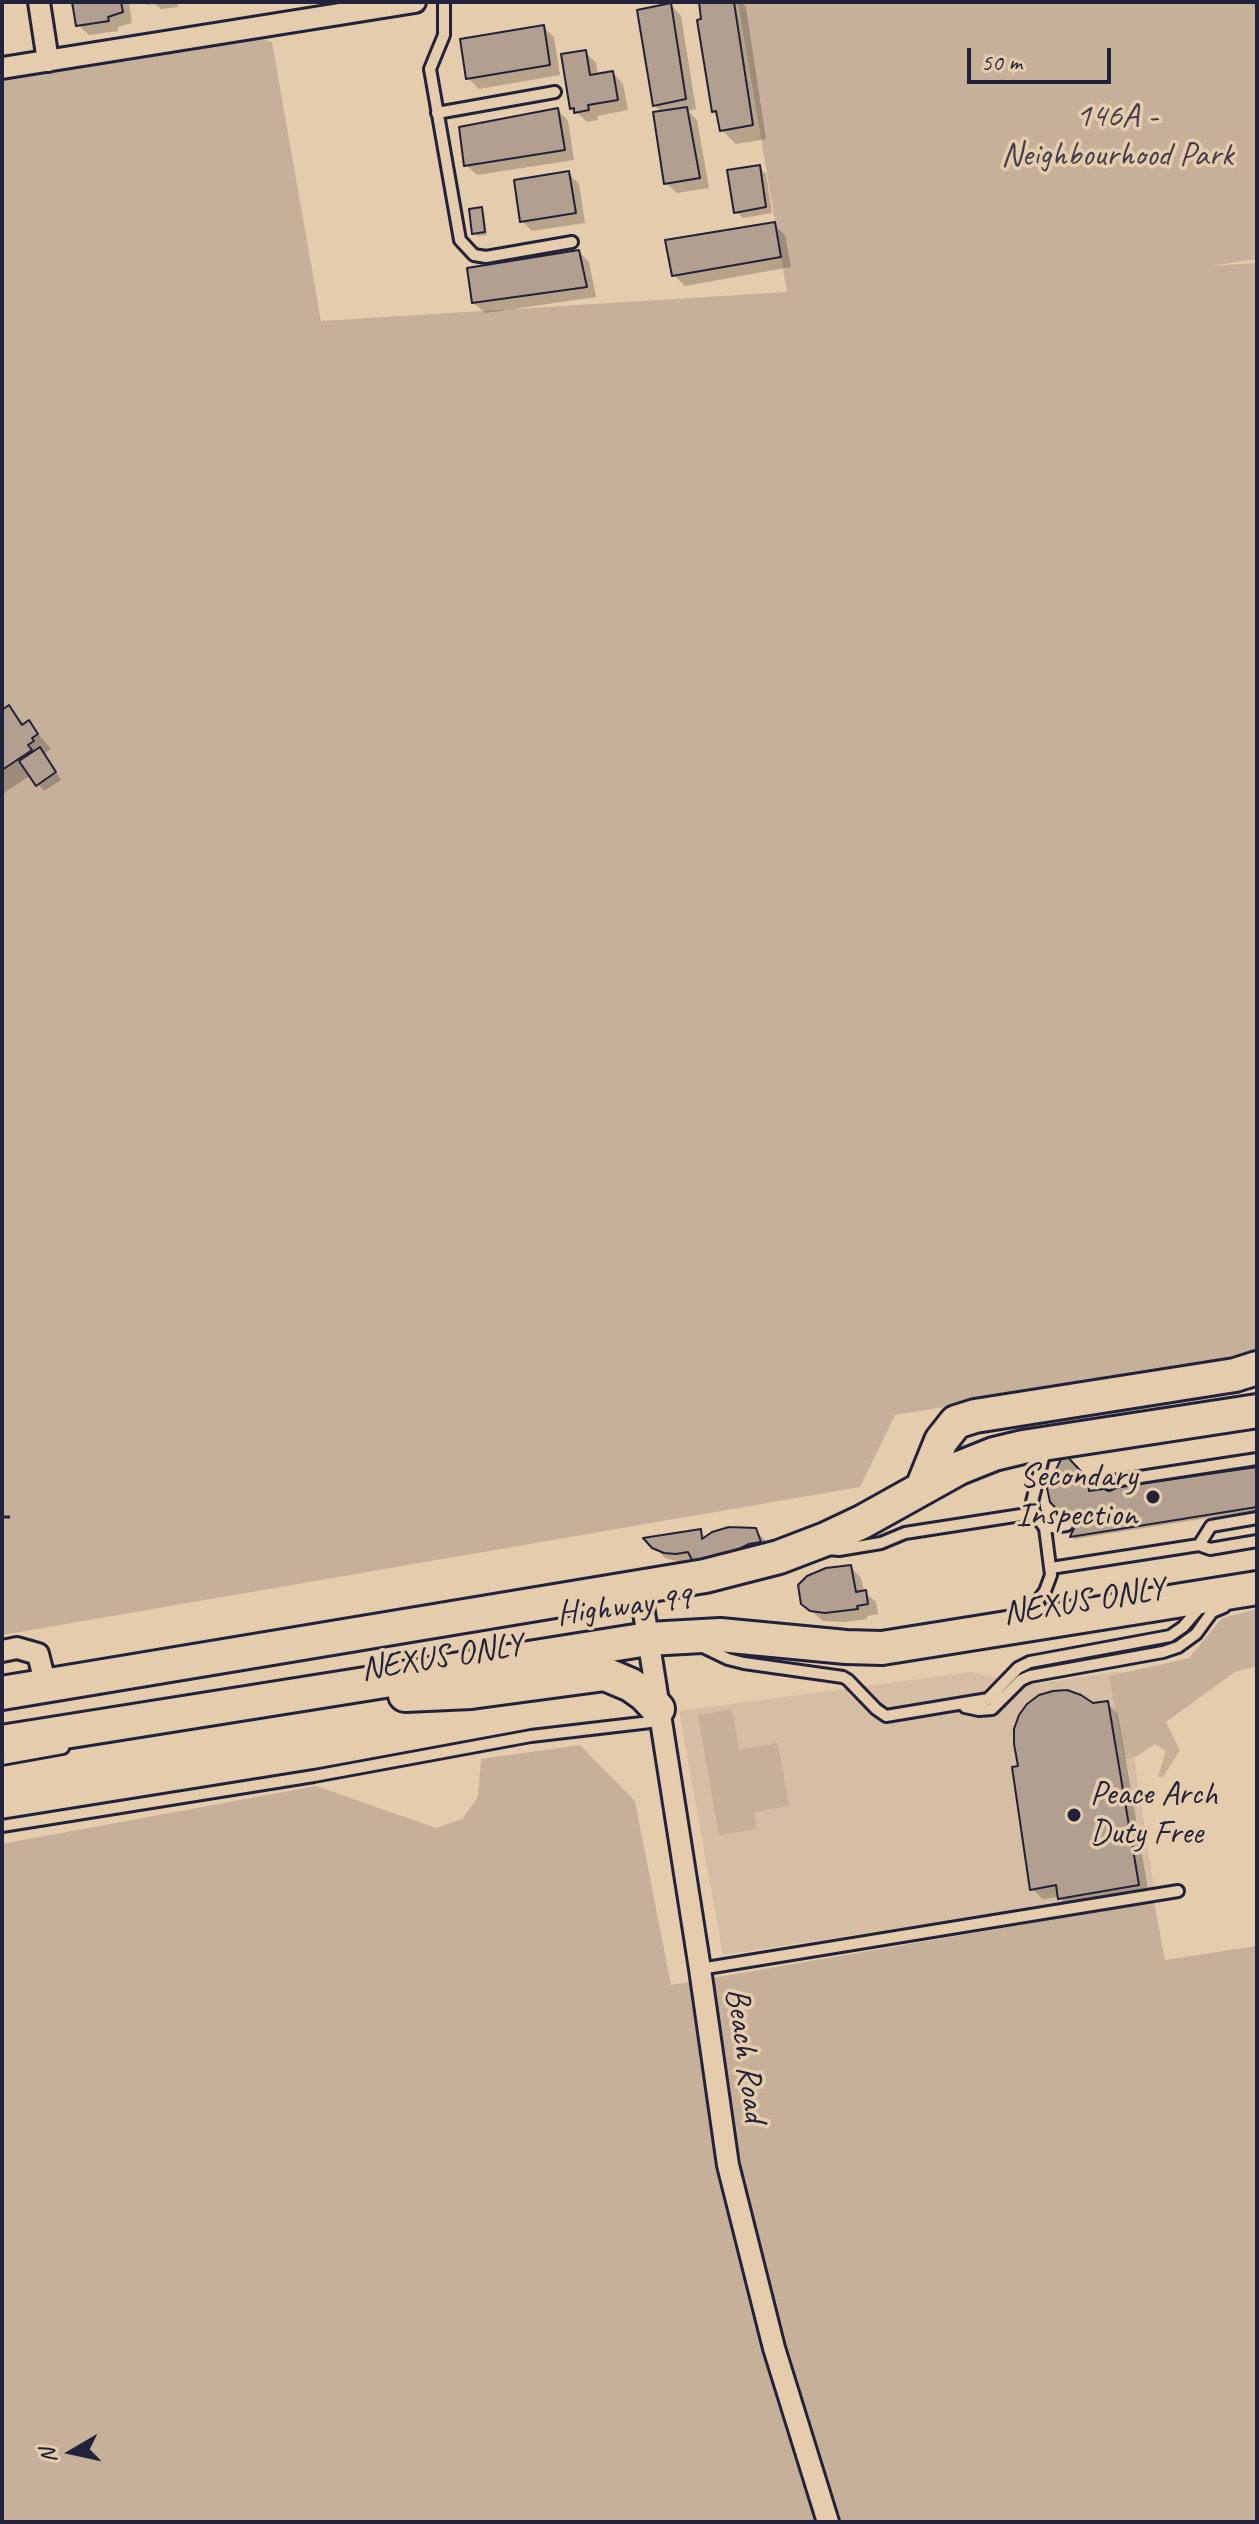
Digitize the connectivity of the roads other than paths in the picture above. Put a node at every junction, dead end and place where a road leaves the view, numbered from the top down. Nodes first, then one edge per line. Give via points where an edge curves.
1 (39, 2) edge
2 (415, 2) edge
3 (444, 2) edge
4 (48, 61) junction
5 (2, 68) edge
6 (555, 92) dead end
7 (437, 113) junction
8 (572, 242) dead end
9 (1257, 1368) edge
10 (1257, 1411) edge
11 (1054, 1442) junction
12 (1257, 1459) edge
13 (1109, 1484) dead end
14 (922, 1488) junction
15 (1034, 1513) junction
16 (1257, 1518) edge
17 (1067, 1525) dead end
18 (1045, 1528) junction
19 (1257, 1541) edge
20 (1199, 1545) junction
21 (803, 1548) junction
22 (1051, 1568) junction
23 (640, 1587) junction
24 (1230, 1602) edge
25 (1174, 1615) dead end
26 (1003, 1629) junction
27 (661, 1648) junction
28 (709, 1650) junction
29 (736, 1650) dead end
30 (2, 1651) edge
31 (530, 1672) dead end
32 (46, 1686) junction
33 (2, 1693) edge
34 (389, 1695) junction
35 (270, 1699) junction
36 (965, 1707) dead end
37 (659, 1715) junction
38 (2, 1742) edge
39 (75, 1746) dead end
40 (2, 1759) edge
41 (2, 1826) edge
42 (1178, 1891) dead end
43 (700, 1969) junction
44 (828, 2522) edge

1 - 4 street
2 - 4 street
3 - 7 lane via 444,35 430,69
4 - 5 street
6 - 7 lane
7 - 8 lane via 460,240 474,255
9 - 14 highway via 956,1422 941,1441
10 - 11 highway, Highway 99
11 - 14 highway, Highway 99 via 994,1454
11 - 15 lane via 1043,1454
12 - 13 lane
14 - 21 highway, Highway 99
15 - 18 lane
15 - 21 lane via 905,1533 839,1550
16 - 20 lane via 1211,1526
17 - 18 lane
18 - 22 lane
19 - 20 lane via 1210,1549
20 - 22 lane
21 - 23 highway, Highway 99 via 743,1567
22 - 26 lane via 1049,1584 1034,1609
23 - 27 street, Beach Road
23 - 32 highway, Highway 99
24 - 25 lane, NEXUS ONLY
24 - 26 highway, Highway 99
24 - 28 lane via 1159,1640 1023,1665 988,1699 886,1716 843,1677 744,1663
24 - 36 lane, NEXUS ONLY via 1212,1612 1178,1647 1030,1676 992,1709
26 - 27 highway, Highway 99 via 866,1649 742,1636
27 - 28 lane
27 - 28 lane
27 - 35 highway, Highway 99
27 - 37 street, Beach Road
28 - 29 lane
30 - 32 street via 17,1648 38,1654
31 - 34 lane, NEXUS ONLY
32 - 33 highway, Highway 99
34 - 35 highway
34 - 37 highway via 471,1692 605,1674 645,1695
35 - 38 highway, Highway 99
37 - 41 lane
37 - 43 street, Beach Road
39 - 40 lane
42 - 43 lane
43 - 44 street, Beach Road via 728,2165 774,2348

